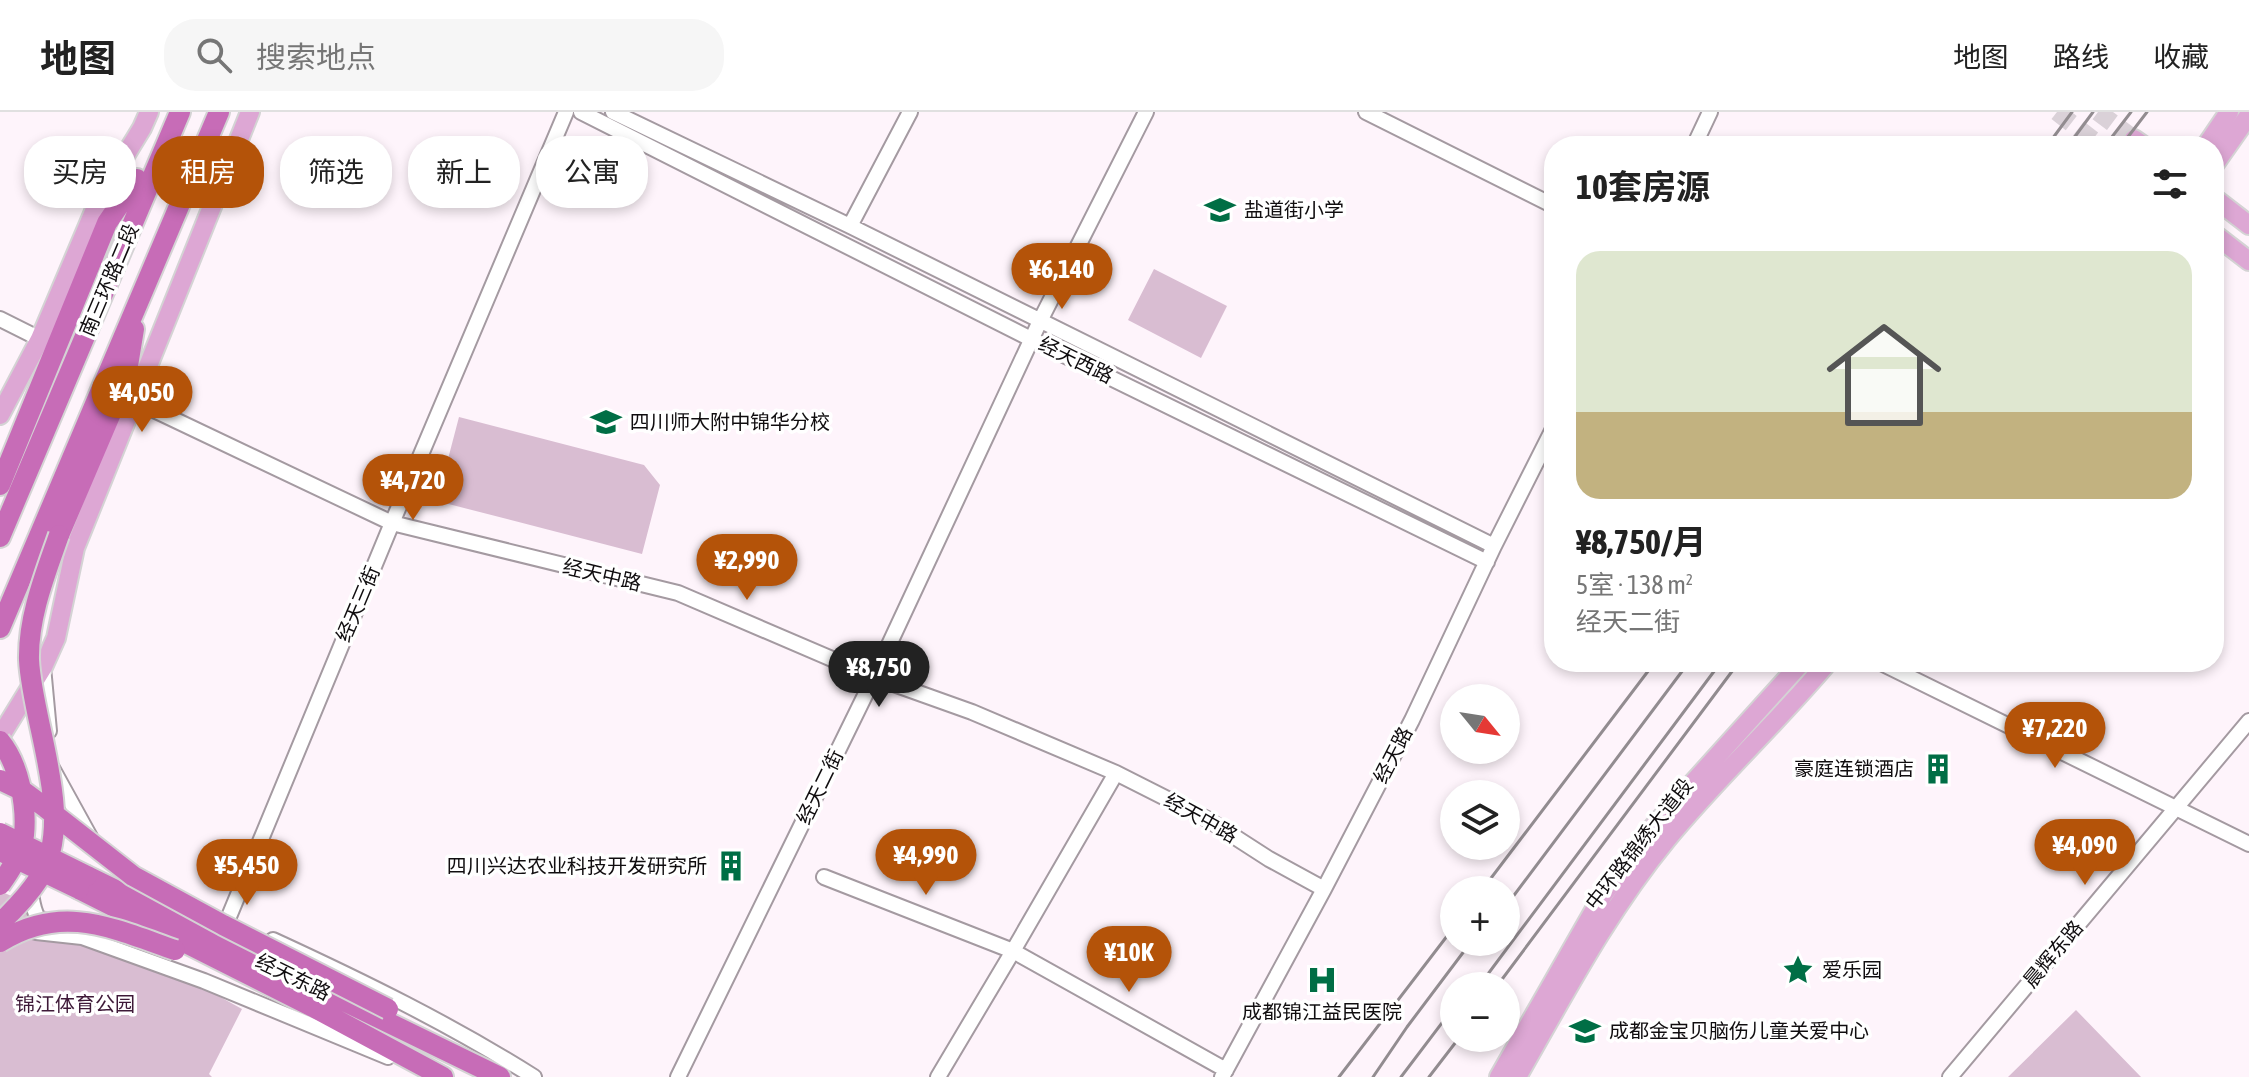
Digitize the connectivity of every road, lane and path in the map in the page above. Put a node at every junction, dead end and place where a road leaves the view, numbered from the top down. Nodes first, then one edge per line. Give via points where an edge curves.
1 (149, 112) edge
2 (170, 112) edge
3 (180, 112) edge
4 (219, 112) edge
5 (250, 112) edge
6 (566, 112) edge
7 (581, 112) edge
8 (613, 112) edge
9 (910, 112) edge
10 (1146, 112) edge
11 (1366, 112) edge
12 (1710, 112) edge
13 (2229, 112) edge
14 (2249, 115) edge
15 (1699, 136) edge
16 (2213, 136) edge
17 (2224, 151) edge
18 (137, 179) junction
19 (1544, 201) edge
20 (2224, 206) edge
21 (2249, 225) edge
22 (850, 226) junction
23 (2224, 242) edge
24 (2249, 261) edge
25 (141, 293) junction
26 (95, 313) junction
27 (0, 319) edge
28 (1040, 321) junction
29 (40, 339) junction
30 (1031, 339) junction
31 (48, 366) junction
32 (133, 400) junction
33 (0, 415) edge
34 (1544, 447) edge
35 (0, 453) edge
36 (1, 482) edge
37 (392, 523) junction
38 (0, 537) edge
39 (1494, 546) junction
40 (1487, 562) junction
41 (0, 628) edge
42 (43, 667) junction
43 (1793, 672) edge
44 (1819, 672) edge
45 (1899, 672) edge
46 (874, 677) junction
47 (2249, 721) edge
48 (0, 739) edge
49 (1116, 773) junction
50 (0, 780) edge
51 (2176, 809) junction
52 (0, 833) edge
53 (89, 837) junction
54 (2249, 844) edge
55 (0, 851) edge
56 (824, 877) dead end
57 (83, 883) junction
58 (0, 885) edge
59 (1324, 889) junction
60 (228, 919) junction
61 (0, 923) edge
62 (46, 932) junction
63 (0, 933) edge
64 (0, 942) edge
65 (1013, 951) junction
66 (313, 1007) junction
67 (1224, 1074) edge
68 (435, 1077) edge
69 (443, 1077) edge
70 (500, 1077) edge
71 (513, 1077) edge
72 (534, 1077) edge
73 (678, 1077) edge
74 (938, 1077) edge
75 (1499, 1077) edge
76 (1517, 1077) edge
77 (1950, 1077) edge

1 - 29 main road via 101,195
2 - 18 highway
3 - 26 highway, 南三环路二段
4 - 25 highway, 南三环路二段
5 - 32 main road
6 - 37 street, 经天三街
7 - 30 street, 经天西路
8 - 22 street, 经天西路
9 - 22 street
10 - 28 street, 经天二街
11 - 19 street
12 - 15 street
13 - 16 main road
14 - 17 main road
18 - 26 highway via 101,266
18 - 31 highway via 107,223
20 - 21 main road
22 - 28 street, 经天西路
23 - 24 main road
25 - 41 highway, 南三环路二段
25 - 61 highway, bridge via 126,378 59,535 30,631 29,661 54,800 51,845 42,874
26 - 38 highway, 南三环路二段
27 - 29 street
28 - 30 street, 经天二街
28 - 39 street, 经天西路
29 - 33 main road
30 - 40 street, 经天西路
30 - 46 street, 经天二街
31 - 35 highway
31 - 36 highway
32 - 37 street, 经天中路
32 - 42 main road via 75,548 56,638
34 - 39 street, 经天路
37 - 46 street, 经天中路 via 678,593
37 - 60 street, 经天三街
39 - 40 street, 经天路
40 - 59 street, 经天路
42 - 48 main road
42 - 53 street via 52,768
43 - 75 main road, 中环路锦绣大道段 via 1654,826 1603,895
44 - 76 main road, 中环路锦绣大道段 via 1718,780 1625,894
45 - 51 street
46 - 49 street, 经天中路
46 - 73 street, 经天二街
47 - 51 street, 晨辉东路
48 - 58 highway, bridge via 22,790 24,837 12,870
49 - 59 street, 经天中路 via 1207,819
49 - 65 street
50 - 71 highway, bridge via 23,791 133,876
51 - 54 street
51 - 77 street, 晨辉东路
52 - 57 highway, bridge
53 - 60 street via 112,865
53 - 62 street via 60,839 43,850 31,877 31,901
55 - 57 highway, bridge
56 - 65 street
57 - 66 highway, 经天东路
57 - 70 highway, 经天东路
59 - 67 street, 经天路
60 - 72 street via 373,986
62 - 63 street
62 - 68 street via 82,937 204,981
64 - 66 highway, bridge via 18,930 72,920 175,950
65 - 67 street
65 - 74 street
66 - 69 highway, 经天东路

